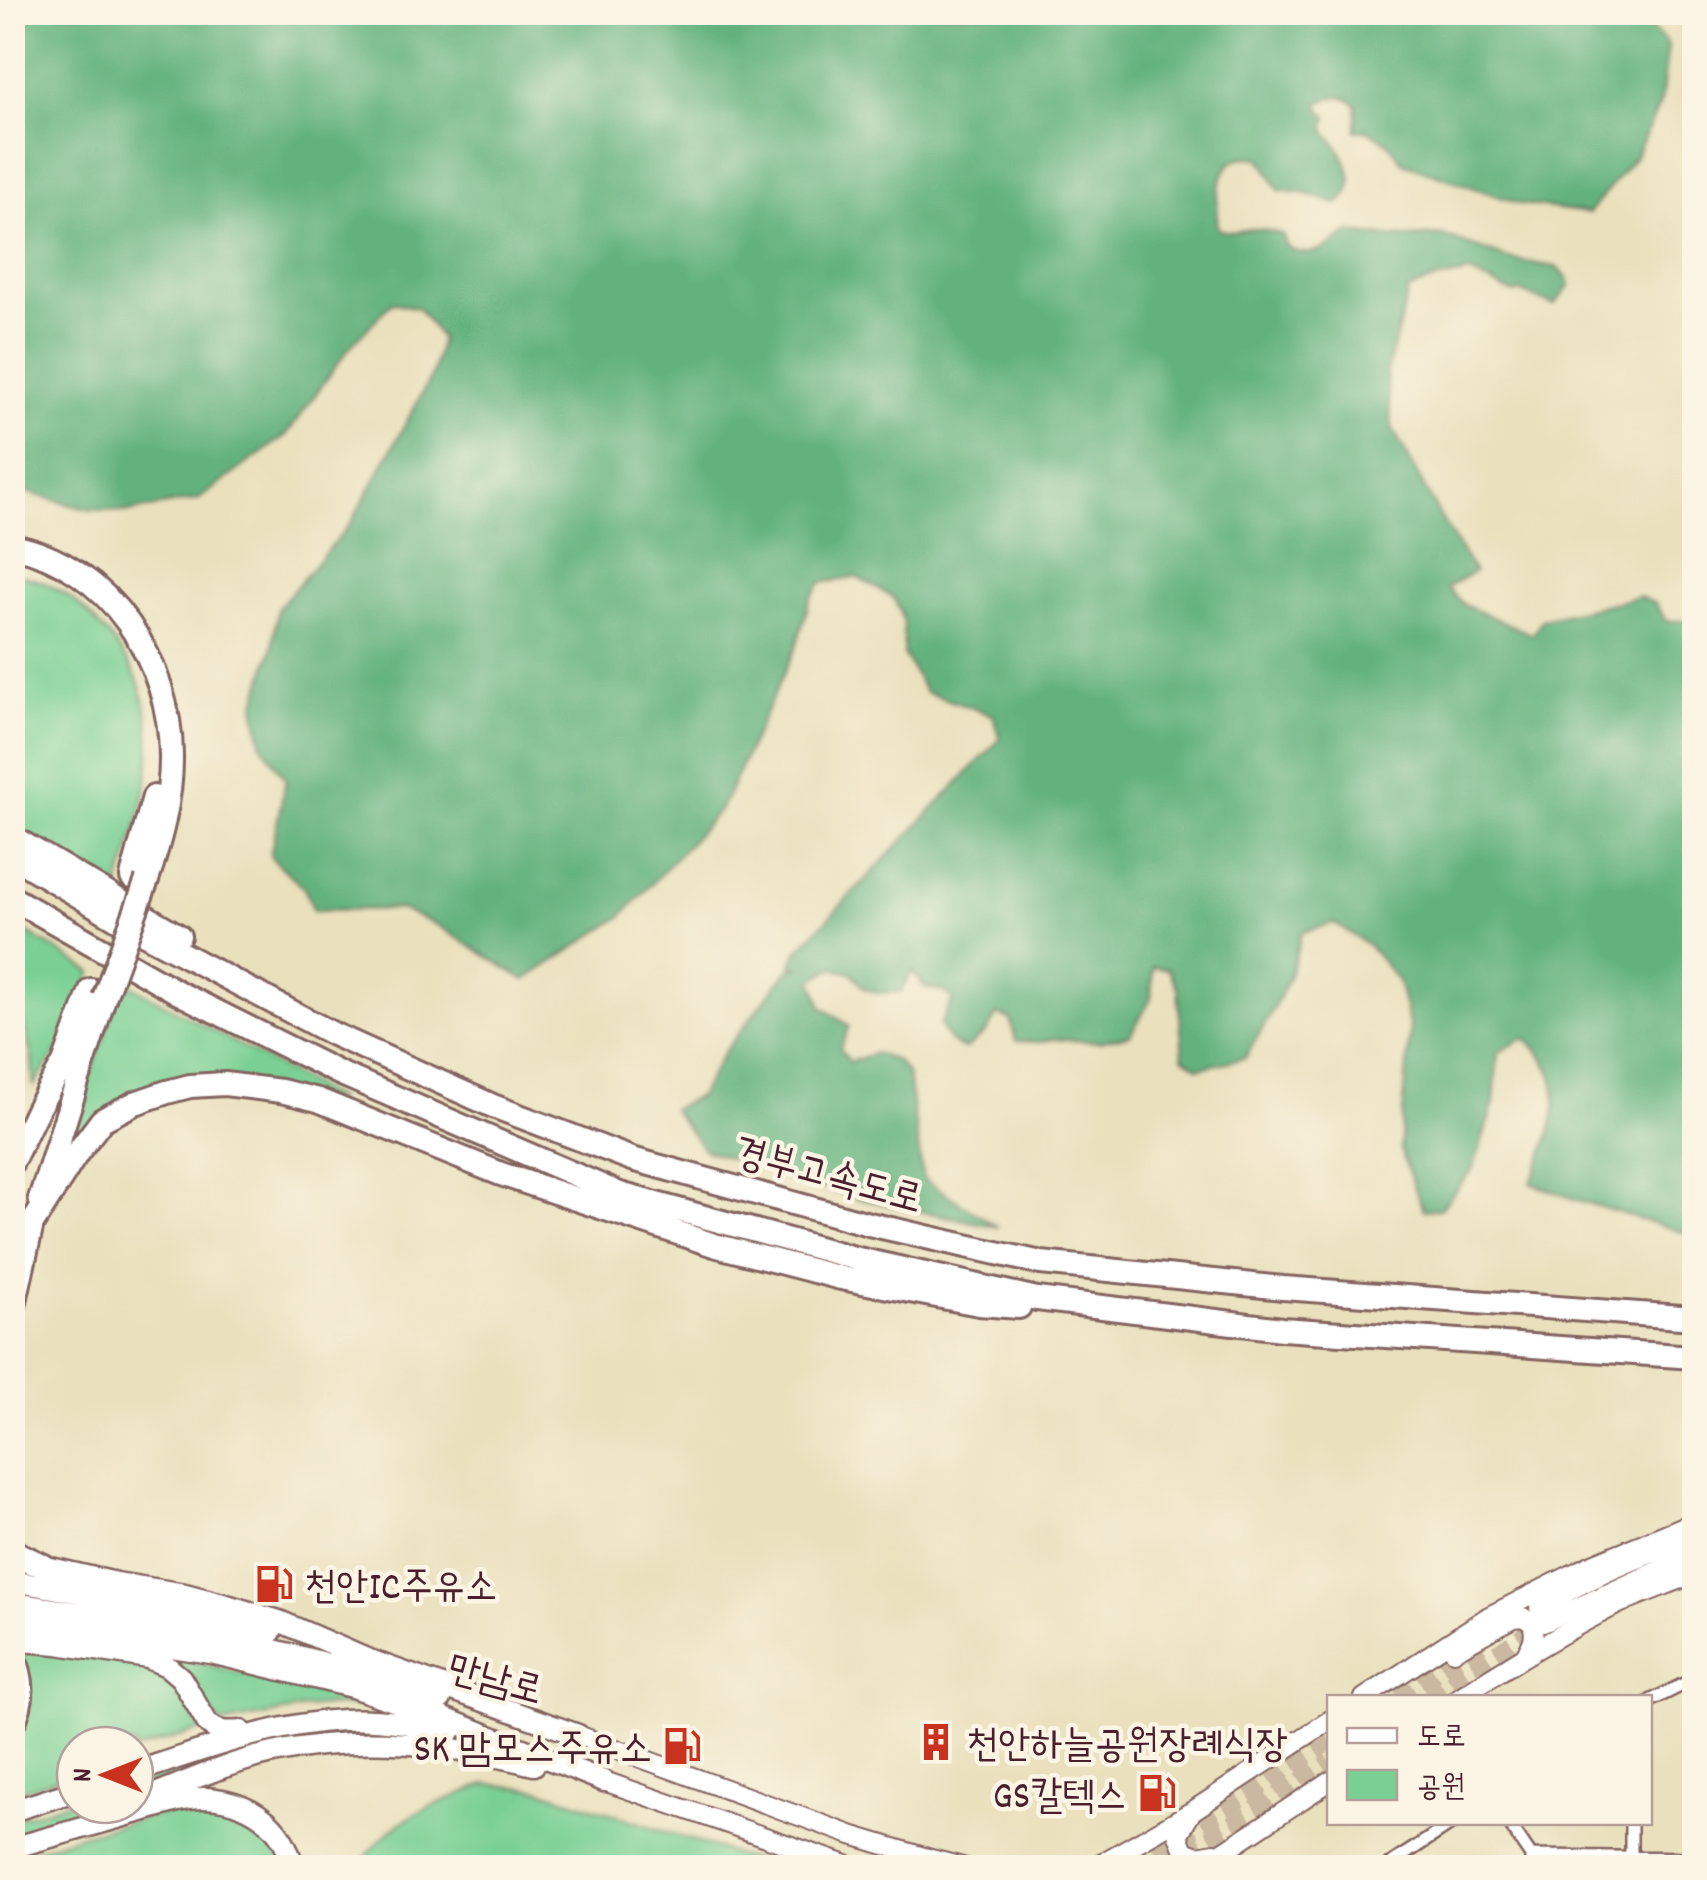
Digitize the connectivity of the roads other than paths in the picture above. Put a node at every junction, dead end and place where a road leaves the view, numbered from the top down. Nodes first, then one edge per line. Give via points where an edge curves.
1 (12, 546) edge
2 (12, 562) edge
3 (12, 838) edge
4 (12, 856) edge
5 (140, 878) junction
6 (12, 898) edge
7 (98, 994) junction
8 (333, 1034) junction
9 (12, 1162) edge
10 (32, 1224) junction
11 (12, 1282) edge
12 (12, 1315) edge
13 (1694, 1318) edge
14 (1282, 1329) junction
15 (1694, 1357) edge
16 (1694, 1522) edge
17 (1694, 1538) edge
18 (12, 1551) edge
19 (1694, 1556) edge
20 (12, 1561) edge
21 (44, 1566) junction
22 (1694, 1574) edge
23 (12, 1581) edge
24 (12, 1603) edge
25 (15, 1639) edge
26 (1525, 1656) junction
27 (364, 1658) junction
28 (1694, 1679) edge
29 (1370, 1695) edge
30 (1371, 1695) edge
31 (1463, 1695) edge
32 (1652, 1699) edge
33 (1327, 1722) edge
34 (308, 1724) junction
35 (12, 1725) edge
36 (578, 1735) junction
37 (155, 1766) edge
38 (604, 1781) junction
39 (1327, 1784) edge
40 (155, 1795) edge
41 (55, 1798) edge
42 (1194, 1810) junction
43 (12, 1811) edge
44 (74, 1825) edge
45 (1450, 1825) edge
46 (1510, 1825) edge
47 (1631, 1825) edge
48 (1170, 1826) junction
49 (12, 1848) edge
50 (1226, 1850) junction
51 (1694, 1858) edge
52 (1531, 1862) edge
53 (1630, 1862) edge
54 (939, 1864) edge
55 (1398, 1864) edge
56 (293, 1868) edge
57 (855, 1868) edge
58 (966, 1868) edge
59 (1094, 1868) edge
60 (1110, 1868) edge
61 (1196, 1868) edge
62 (1238, 1868) edge
63 (1384, 1868) edge

1 - 5 highway via 61,562 96,586 129,624 156,672 171,766 167,808
2 - 5 highway via 44,570 93,603 118,632 149,694 156,784
3 - 8 highway
4 - 8 highway, 경부고속도로
5 - 7 highway
6 - 14 highway, 경부고속도로 via 339,1073 620,1194 858,1260 1037,1299
7 - 9 highway
7 - 10 highway
8 - 13 highway, 경부고속도로 via 492,1106 632,1158 1041,1263
10 - 11 highway
10 - 12 highway
10 - 14 highway via 102,1120 190,1086 252,1086 318,1100 630,1218 841,1278 978,1304
14 - 15 highway, 경부고속도로
16 - 29 main road via 1504,1608
17 - 19 main road via 1601,1576 1541,1616
18 - 21 highway
20 - 21 highway
21 - 27 highway via 230,1606
22 - 26 main road via 1626,1601
23 - 27 highway via 245,1625
24 - 36 highway, 만남로 via 331,1664
25 - 34 highway via 167,1666 219,1732
25 - 35 highway via 23,1690
25 - 38 highway, 만남로 via 211,1653 352,1688
26 - 30 main road via 1534,1627 1518,1616
26 - 31 main road
27 - 36 highway
28 - 32 street
33 - 42 main road
34 - 37 highway
34 - 38 highway via 346,1720 430,1728
36 - 54 main road, 만남로
38 - 40 highway via 462,1750 353,1741 274,1752
38 - 57 main road, 만남로
39 - 50 main road
41 - 43 highway
42 - 48 main road
42 - 50 main road via 1179,1831 1184,1851 1203,1856
44 - 49 highway
45 - 55 street
46 - 52 street
47 - 53 street
48 - 59 main road
48 - 60 main road
49 - 56 highway via 203,1797 264,1817
50 - 61 main road
50 - 62 street
51 - 53 street
52 - 53 street
54 - 58 main road, 만남로
55 - 63 street

